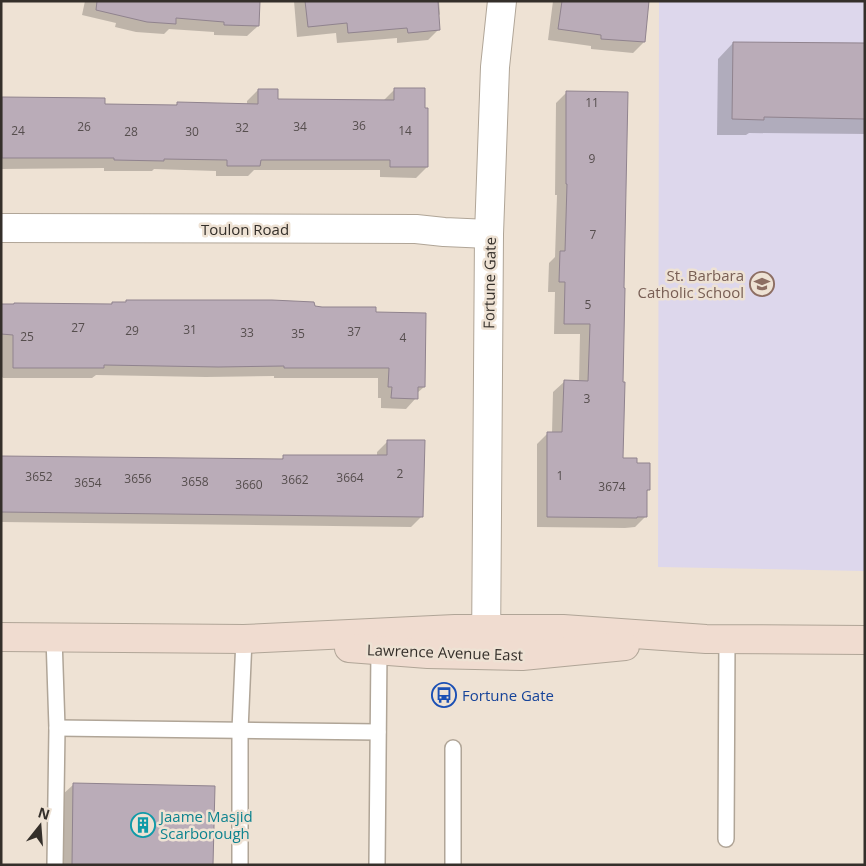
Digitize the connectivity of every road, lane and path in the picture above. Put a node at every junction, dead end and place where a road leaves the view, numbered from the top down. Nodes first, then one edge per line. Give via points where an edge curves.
1 (502, 1) edge
2 (1, 228) edge
3 (490, 234) junction
4 (486, 629) junction
5 (1, 637) edge
6 (54, 638) junction
7 (244, 639) junction
8 (717, 639) junction
9 (865, 640) edge
10 (379, 650) junction
11 (486, 656) junction
12 (57, 728) junction
13 (240, 730) junction
14 (378, 732) junction
15 (453, 748) dead end
16 (726, 839) dead end
17 (54, 865) edge
18 (240, 865) edge
19 (377, 865) edge
20 (453, 865) edge

1 - 3 street, Fortune Gate via 495,67
2 - 3 street, Toulon Road via 416,229
3 - 4 street, Fortune Gate
4 - 7 main road, Lawrence Avenue East
4 - 8 main road, Lawrence Avenue East via 563,629
4 - 11 street, Fortune Gate
5 - 6 main road, Lawrence Avenue East
6 - 7 main road, Lawrence Avenue East
6 - 12 lane
7 - 10 main road, Lawrence Avenue East
7 - 13 lane
8 - 9 main road, Lawrence Avenue East
8 - 11 main road, Lawrence Avenue East
8 - 16 lane
10 - 11 main road, Lawrence Avenue East
10 - 14 lane
12 - 13 lane
12 - 17 lane
13 - 14 lane
13 - 18 lane
14 - 19 lane
15 - 20 lane

